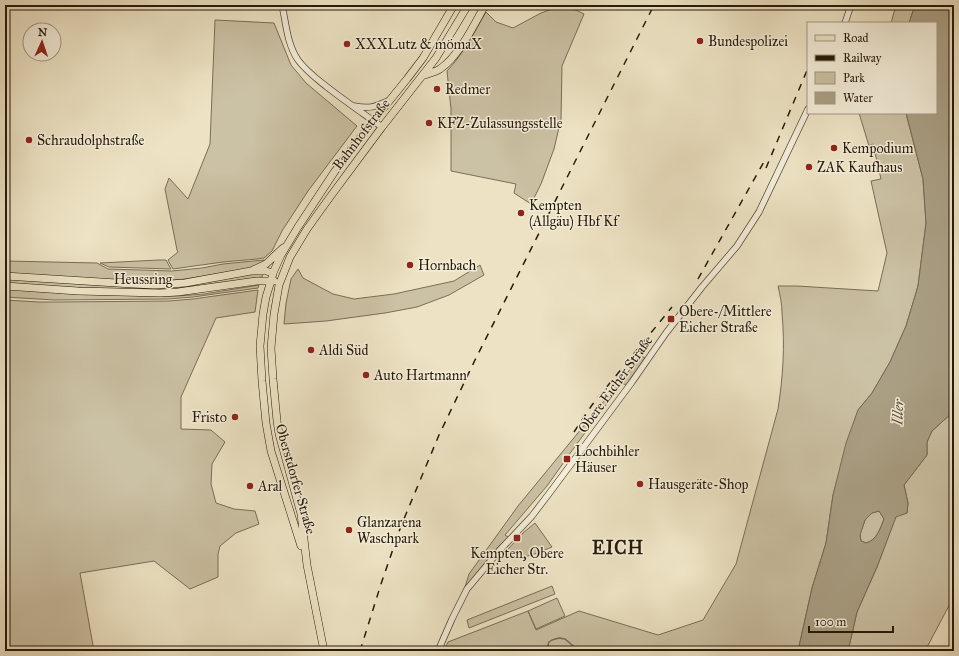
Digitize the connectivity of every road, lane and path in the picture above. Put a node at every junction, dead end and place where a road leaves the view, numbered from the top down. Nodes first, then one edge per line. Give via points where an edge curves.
1 (282, 5) edge
2 (454, 5) edge
3 (468, 5) edge
4 (485, 5) edge
5 (851, 5) edge
6 (845, 22) edge
7 (422, 76) junction
8 (390, 100) junction
9 (351, 105) junction
10 (807, 111) edge
11 (373, 120) junction
12 (382, 127) junction
13 (287, 244) junction
14 (251, 271) junction
15 (273, 273) junction
16 (5, 276) edge
17 (270, 281) junction
18 (280, 281) junction
19 (5, 286) edge
20 (307, 566) junction
21 (324, 651) edge
22 (438, 651) edge

1 - 9 street via 287,31 298,60 308,72
2 - 8 main road, Bahnhofstraße via 423,58
3 - 7 main road, Bahnhofstraße
4 - 7 main road via 463,42 446,64
5 - 6 street
7 - 12 main road, Bahnhofstraße
8 - 9 street via 374,107
8 - 11 main road, Bahnhofstraße
9 - 11 street
10 - 22 street, Obere Eicher Straße via 759,212 737,246 666,333 532,516 467,589
11 - 12 street
11 - 13 main road, Bahnhofstraße
12 - 18 main road, Bahnhofstraße via 307,229 290,257
13 - 14 main road via 266,264
13 - 15 main road, Bahnhofstraße
14 - 15 main road, Heussring
14 - 16 main road, Heussring via 185,283 154,285
15 - 17 main road, Bahnhofstraße
15 - 18 main road
17 - 18 main road, Heussring
17 - 19 main road, Heussring via 160,293
17 - 20 main road, Oberstdorfer Straße via 260,346 266,423 271,451
18 - 20 main road, Oberstdorfer Straße via 271,348 274,396 279,434 301,514
20 - 21 main road, Oberstdorfer Straße

